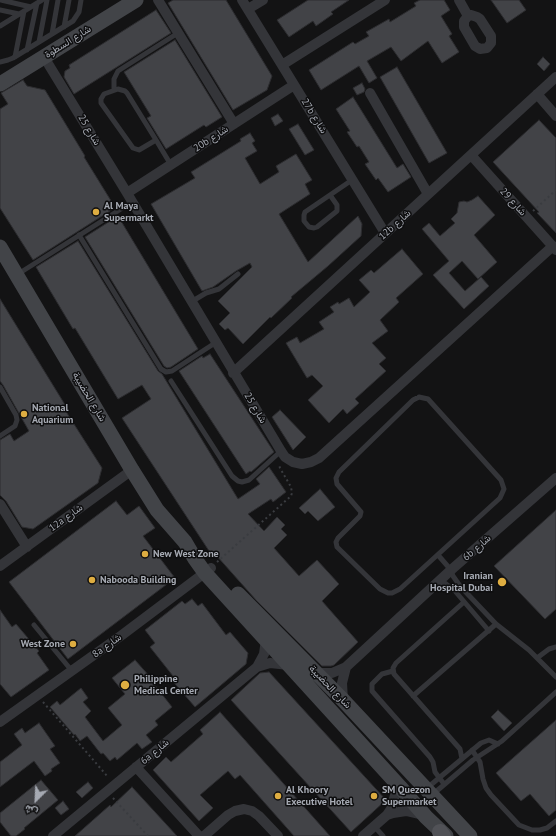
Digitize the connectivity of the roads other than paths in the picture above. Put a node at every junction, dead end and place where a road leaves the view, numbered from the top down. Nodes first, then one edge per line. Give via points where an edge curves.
1 (1, 0) edge
2 (47, 0) edge
3 (58, 0) edge
4 (70, 0) edge
5 (81, 0) edge
6 (136, 0) edge
7 (158, 0) edge
8 (242, 0) edge
9 (263, 0) edge
10 (385, 0) edge
11 (459, 0) edge
12 (39, 1) edge
13 (30, 7) junction
14 (248, 9) junction
15 (0, 10) edge
16 (22, 13) junction
17 (468, 16) dead end
18 (0, 20) edge
19 (6, 22) junction
20 (0, 26) edge
21 (64, 27) junction
22 (178, 33) junction
23 (52, 34) junction
24 (39, 42) junction
25 (27, 50) junction
26 (15, 57) junction
27 (44, 57) junction
28 (0, 62) edge
29 (282, 65) junction
30 (556, 77) edge
31 (0, 84) edge
32 (294, 85) junction
33 (114, 89) junction
34 (370, 93) dead end
35 (537, 94) junction
36 (556, 116) edge
37 (234, 124) junction
38 (156, 140) junction
39 (471, 155) junction
40 (171, 165) junction
41 (352, 180) junction
42 (428, 194) junction
43 (330, 195) junction
44 (130, 197) junction
45 (385, 233) junction
46 (79, 235) junction
47 (0, 247) edge
48 (554, 248) edge
49 (9, 269) edge
50 (238, 274) dead end
51 (191, 302) junction
52 (215, 343) junction
53 (233, 373) junction
54 (171, 381) dead end
55 (0, 387) edge
56 (0, 436) edge
57 (281, 451) junction
58 (132, 470) junction
59 (556, 478) edge
60 (0, 504) edge
61 (27, 547) junction
62 (438, 554) junction
63 (0, 566) edge
64 (208, 570) junction
65 (451, 570) junction
66 (441, 580) junction
67 (464, 602) junction
68 (496, 624) junction
69 (34, 625) dead end
70 (489, 631) junction
71 (266, 639) junction
72 (556, 647) edge
73 (537, 658) junction
74 (290, 665) junction
75 (257, 667) junction
76 (346, 667) junction
77 (72, 671) junction
78 (393, 672) junction
79 (316, 673) junction
80 (556, 677) edge
81 (556, 692) edge
82 (413, 696) junction
83 (343, 700) junction
84 (0, 722) edge
85 (498, 744) junction
86 (472, 750) junction
87 (477, 757) junction
88 (462, 759) junction
89 (136, 767) junction
90 (439, 778) junction
91 (397, 783) junction
92 (444, 784) junction
93 (428, 792) junction
94 (387, 816) junction
95 (426, 817) junction
96 (556, 821) edge
97 (374, 826) junction
98 (443, 835) edge
99 (52, 836) edge
100 (200, 836) edge
101 (204, 836) edge
102 (278, 836) edge
103 (363, 836) edge
104 (383, 836) edge
105 (470, 836) edge

1 - 13 lane
2 - 24 lane
3 - 23 lane
4 - 21 lane
5 - 21 lane via 76,17
6 - 27 street, شارع السطوة via 119,6
7 - 22 street
8 - 14 street, 27b شارع
9 - 14 street
10 - 29 street
11 - 17 street
12 - 13 lane
12 - 25 lane
13 - 16 lane
14 - 29 street, 27b شارع
15 - 16 lane
16 - 19 lane
16 - 26 lane
18 - 19 lane
19 - 20 lane
21 - 23 lane
22 - 33 lane via 122,67 116,75
22 - 37 street
23 - 24 lane
24 - 25 lane
25 - 26 lane
26 - 28 lane
27 - 31 street, شارع السطوة
27 - 44 street, شارع 25
29 - 32 street, 27b شارع
30 - 35 street, 12b شارع
32 - 37 street, 20b شارع
32 - 41 street, 27b شارع
33 - 38 lane via 121,89 127,93
33 - 38 lane via 104,94 101,103 130,146 140,150
34 - 42 street
35 - 36 street
35 - 39 street, 12b شارع
37 - 40 street, 20b شارع
38 - 40 lane
39 - 42 street, 12b شارع
39 - 48 street, شارع 29
40 - 44 street, 20b شارع
41 - 43 lane
41 - 45 street, 27b شارع
42 - 45 street, 12b شارع
43 - 43 lane via 305,212 304,220 309,227 314,228 337,211 337,205
44 - 46 lane
44 - 51 street, شارع 25
45 - 53 street, 12b شارع
46 - 49 lane
46 - 52 lane via 161,370 172,371
47 - 49 street, شارع الحضيبة
48 - 57 street, شارع 25 via 319,458 302,464 293,462
49 - 58 street, شارع الحضيبة
50 - 51 lane via 219,289
51 - 52 street, شارع 25
52 - 53 street, شارع 25
53 - 57 street, شارع 25
54 - 57 lane via 232,476 238,481 249,480
55 - 56 lane via 17,420 15,426
58 - 61 street, 12a شارع
58 - 64 street, شارع الحضيبة via 157,510 185,542 195,559
59 - 65 street, 6b شارع
60 - 61 street
61 - 63 street, 12a شارع
62 - 62 lane via 500,498 504,484 428,399 419,397 337,475 337,484 361,512 338,538 336,545 380,589 388,593 400,589
62 - 65 lane
64 - 71 street, شارع الحضيبة
64 - 77 street, 8a شارع
64 - 79 street, شارع الحضيبة
65 - 66 street, 6b شارع
65 - 68 lane via 460,586
66 - 67 lane
66 - 76 street, 6b شارع
67 - 70 lane
67 - 78 lane via 396,663
68 - 70 lane
68 - 73 lane
69 - 77 lane
70 - 82 lane
71 - 74 street, شارع الحضيبة
71 - 75 street, 6a شارع via 264,654
72 - 73 lane
73 - 80 lane
74 - 75 street via 270,664
74 - 91 street, شارع الحضيبة
75 - 89 street, 6a شارع
76 - 79 street, 6b شارع via 332,673
76 - 83 street via 342,683
77 - 84 street, 8a شارع
78 - 82 lane
78 - 90 lane via 382,674 372,684 372,691 432,760
79 - 83 street, شارع الحضيبة
81 - 85 lane
82 - 88 lane via 460,749
83 - 93 street, شارع الحضيبة
85 - 86 lane via 486,741
85 - 87 lane
86 - 87 lane
86 - 88 lane
87 - 92 lane
87 - 96 lane via 486,788 519,825 540,830
88 - 90 lane
89 - 99 street, 6a شارع
89 - 100 street
90 - 92 lane
90 - 93 lane
91 - 93 street via 417,792
91 - 94 street via 394,802
91 - 95 street, شارع الحضيبة
92 - 93 lane
93 - 105 street, شارع الحضيبة
94 - 95 street via 406,811 420,813
94 - 97 street
95 - 98 street, شارع الحضيبة
97 - 103 street
97 - 104 lane
101 - 102 street via 228,815 244,809 259,816

